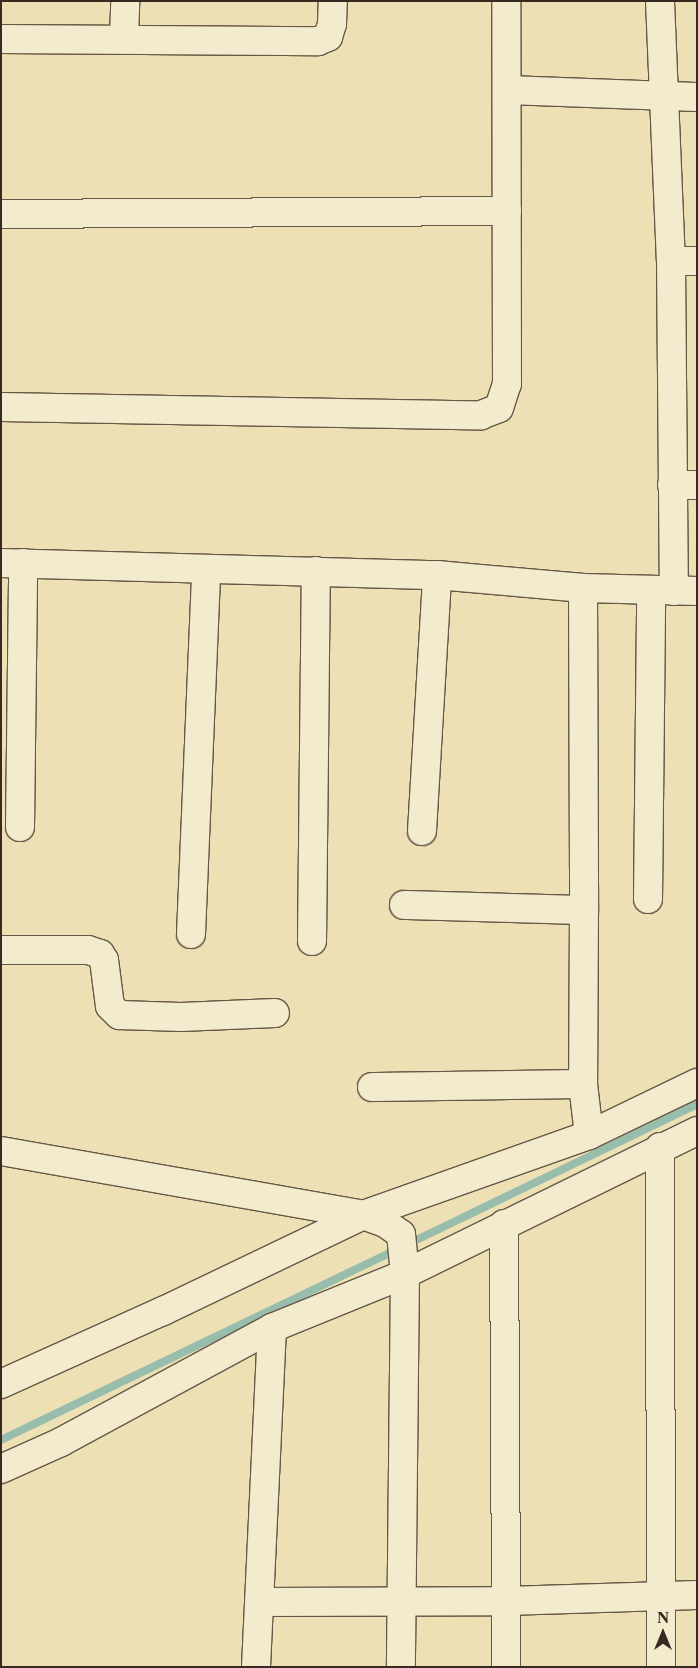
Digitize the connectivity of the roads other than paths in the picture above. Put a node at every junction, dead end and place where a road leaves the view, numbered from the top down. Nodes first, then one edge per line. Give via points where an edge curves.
1 (124, 1) edge
2 (333, 1) edge
3 (506, 1) edge
4 (660, 1) edge
5 (124, 38) junction
6 (1, 39) edge
7 (508, 90) junction
8 (662, 96) junction
9 (697, 97) edge
10 (507, 211) junction
11 (1, 214) edge
12 (684, 261) edge
13 (1, 407) edge
14 (684, 485) edge
15 (12, 563) edge
16 (206, 569) junction
17 (316, 571) junction
18 (437, 575) junction
19 (583, 588) junction
20 (674, 591) edge
21 (20, 827) dead end
22 (422, 831) dead end
23 (648, 899) dead end
24 (404, 905) dead end
25 (584, 910) junction
26 (191, 934) dead end
27 (312, 941) dead end
28 (1, 950) edge
29 (275, 1013) dead end
30 (697, 1083) edge
31 (583, 1084) junction
32 (372, 1087) dead end
33 (697, 1132) edge
34 (589, 1135) junction
35 (660, 1147) junction
36 (1, 1151) edge
37 (363, 1215) junction
38 (504, 1224) junction
39 (404, 1254) junction
40 (272, 1328) junction
41 (1, 1384) edge
42 (1, 1469) edge
43 (697, 1595) edge
44 (661, 1597) junction
45 (400, 1600) junction
46 (506, 1601) junction
47 (259, 1602) junction
48 (256, 1667) edge
49 (401, 1667) edge
50 (506, 1667) edge
51 (661, 1667) edge

1 - 5 street
2 - 5 street via 328,37 318,41
3 - 7 street
4 - 8 street
5 - 6 street
7 - 8 street
7 - 10 street
8 - 9 street
8 - 12 street
10 - 11 street
10 - 13 street via 507,384 500,408 481,416
12 - 14 street
14 - 20 street
15 - 16 street
15 - 21 street
16 - 17 street
16 - 26 street
17 - 18 street
17 - 27 street
18 - 19 street
18 - 22 street
19 - 20 street
19 - 25 street
20 - 23 street
24 - 25 street
25 - 31 street
28 - 29 street via 88,950 100,954 104,960 110,1006 119,1015 181,1018
30 - 34 street
31 - 32 street
31 - 34 street
33 - 35 street
34 - 37 street
35 - 38 street
35 - 44 street
36 - 37 street
37 - 39 street via 385,1223
37 - 41 street
38 - 39 street
38 - 46 street
39 - 40 street
39 - 45 street
40 - 42 street via 61,1442
40 - 47 street
43 - 44 street
44 - 46 street
44 - 51 street
45 - 46 street
45 - 47 street
45 - 49 street
46 - 50 street
47 - 48 street

